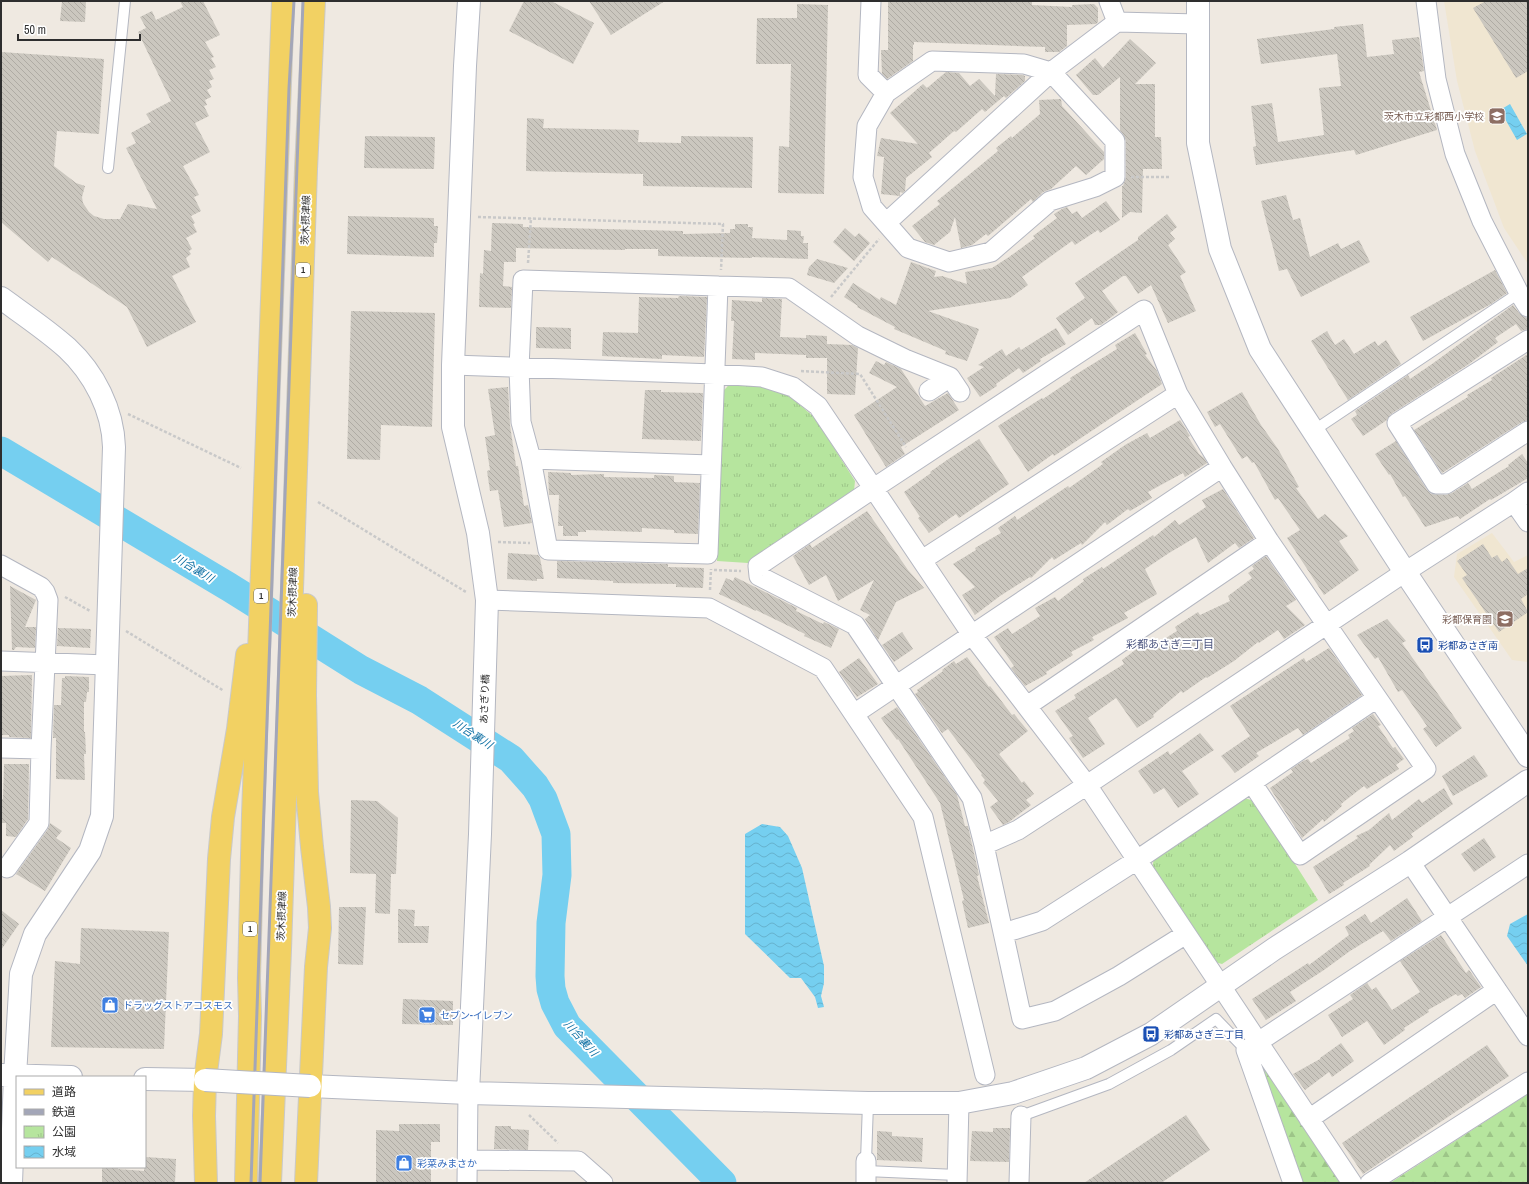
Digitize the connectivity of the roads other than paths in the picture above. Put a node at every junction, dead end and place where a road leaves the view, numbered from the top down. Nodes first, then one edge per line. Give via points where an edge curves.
1 (125, 1) edge
2 (283, 1) edge
3 (314, 1) edge
4 (469, 1) edge
5 (871, 1) edge
6 (1109, 1) edge
7 (1198, 1) edge
8 (1426, 1) edge
9 (1117, 22) junction
10 (1198, 24) junction
11 (1051, 72) junction
12 (886, 93) junction
13 (108, 168) dead end
14 (886, 223) junction
15 (718, 286) junction
16 (1, 298) edge
17 (1523, 300) edge
18 (1528, 340) edge
19 (453, 366) junction
20 (519, 368) junction
21 (714, 374) junction
22 (929, 392) dead end
23 (1178, 394) junction
24 (1313, 431) junction
25 (1528, 431) edge
26 (531, 459) junction
27 (711, 465) junction
28 (1222, 467) junction
29 (874, 488) junction
30 (1521, 497) edge
31 (1528, 522) edge
32 (1269, 541) junction
33 (922, 560) junction
34 (1, 565) edge
35 (1405, 572) junction
36 (487, 600) junction
37 (1328, 625) junction
38 (972, 635) junction
39 (1, 660) edge
40 (45, 662) junction
41 (107, 665) junction
42 (251, 674) junction
43 (897, 685) junction
44 (296, 694) junction
45 (1377, 698) junction
46 (1027, 706) junction
47 (854, 714) junction
48 (1, 748) edge
49 (41, 749) junction
50 (1528, 756) edge
51 (1528, 781) edge
52 (1252, 783) junction
53 (1087, 785) junction
54 (984, 845) junction
55 (1137, 860) junction
56 (1410, 862) junction
57 (1528, 864) edge
58 (3, 869) edge
59 (1448, 918) junction
60 (1004, 933) junction
61 (1186, 934) junction
62 (249, 978) junction
63 (278, 980) junction
64 (1220, 985) junction
65 (1497, 990) junction
66 (1528, 1036) edge
67 (1252, 1046) junction
68 (985, 1075) dead end
69 (8, 1076) edge
70 (146, 1079) edge
71 (205, 1080) junction
72 (1528, 1082) edge
73 (310, 1086) junction
74 (468, 1093) junction
75 (868, 1103) junction
76 (959, 1103) junction
77 (1021, 1116) joint
78 (1310, 1119) junction
79 (467, 1160) junction
80 (866, 1171) edge
81 (957, 1179) edge
82 (11, 1183) edge
83 (206, 1183) edge
84 (231, 1183) edge
85 (246, 1183) edge
86 (270, 1183) edge
87 (281, 1183) edge
88 (306, 1183) edge
89 (467, 1183) edge
90 (604, 1183) edge
91 (1019, 1183) edge
92 (1293, 1183) edge
93 (1352, 1183) edge
94 (1370, 1183) edge

1 - 13 lane
2 - 42 main road via 262,571
3 - 44 main road, 茨木摂津線 / 1 via 298,425 300,538
4 - 19 street, あさぎり橋
5 - 12 street via 868,75
6 - 9 street
7 - 10 street
8 - 17 street via 1436,78 1455,154 1482,221
9 - 10 street
9 - 11 street
10 - 24 street via 1198,143 1220,249 1260,349
11 - 12 street via 1024,64 932,61
11 - 14 street
11 - 14 street via 1115,140 1115,176 1095,187 1050,201 991,252 950,262 908,248
12 - 14 street via 867,126 863,176 872,207
15 - 20 street via 523,280
15 - 21 street
15 - 22 street via 790,288 858,336 955,385
16 - 41 street via 66,348 85,368 105,402 114,440
17 - 24 lane
18 - 25 street via 1397,423 1436,484 1446,484
19 - 20 street
19 - 36 street, あさぎり橋 via 453,427 478,533
20 - 21 street
20 - 26 street via 521,422
21 - 27 street
21 - 29 street via 762,377 793,387 818,406
23 - 28 street
23 - 29 street via 1144,310
23 - 33 street
24 - 35 street
26 - 27 street
26 - 27 street via 548,550 710,562
28 - 32 street
28 - 38 street
29 - 33 street
29 - 43 street via 758,566 759,576 855,625
30 - 31 street
30 - 35 street
32 - 37 street
32 - 46 street
33 - 38 street
34 - 40 street via 46,592 48,600
35 - 37 street
35 - 50 street
36 - 47 street via 709,608 823,668
36 - 74 street, あさぎり橋 via 480,834
37 - 45 street
37 - 53 street
38 - 43 street
38 - 46 street
39 - 40 street
40 - 41 street
40 - 49 street
41 - 69 street via 102,816 90,851 35,934 21,974
42 - 62 main road, 1
42 - 71 main road via 238,729 222,823 212,1034
43 - 47 street
43 - 54 street via 972,798
44 - 63 main road, 茨木摂津線
44 - 73 main road via 320,928
45 - 52 street
45 - 52 street via 1426,769 1300,855
46 - 53 street
47 - 68 street via 923,817
48 - 49 street
49 - 58 street via 39,823
51 - 56 street
52 - 55 street
53 - 54 street via 1018,830
53 - 55 street
54 - 60 street
55 - 60 street via 1042,921
55 - 61 street
56 - 59 street
56 - 64 street
57 - 59 street
59 - 65 street
59 - 67 street
60 - 61 street via 1022,1020 1055,1011 1119,976
61 - 64 street
62 - 84 main road via 242,1015
62 - 85 main road, 1
63 - 86 main road, 茨木摂津線
63 - 87 main road via 282,992
64 - 67 street
64 - 76 street via 1151,1034 1086,1068 1013,1093
65 - 66 street
65 - 78 street
67 - 77 lane via 1216,1019 1171,1050 1109,1084
67 - 78 street
67 - 92 street
69 - 82 street
70 - 71 street
71 - 73 street, bridge
71 - 83 main road
72 - 94 street
73 - 74 street
73 - 88 main road
74 - 75 street
74 - 79 street
75 - 76 street
75 - 80 lane
76 - 81 street
77 - 91 street
78 - 93 street
79 - 89 street
79 - 90 street via 578,1161
80 - 81 lane

